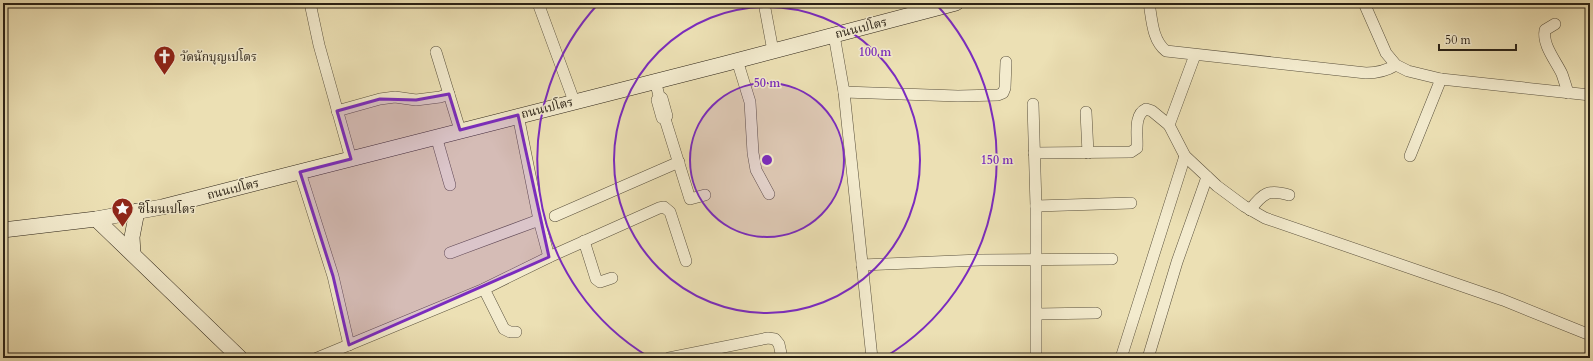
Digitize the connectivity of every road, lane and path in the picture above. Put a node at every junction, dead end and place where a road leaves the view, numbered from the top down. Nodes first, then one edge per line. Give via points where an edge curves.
1 (310, 3) edge
2 (538, 3) edge
3 (764, 3) edge
4 (956, 3) edge
5 (1150, 3) edge
6 (1364, 3) edge
7 (1555, 24) dead end
8 (834, 35) junction
9 (773, 51) junction
10 (436, 52) dead end
11 (1195, 55) junction
12 (737, 60) junction
13 (1006, 62) dead end
14 (1396, 65) junction
15 (1441, 78) junction
16 (655, 80) junction
17 (844, 92) junction
18 (1568, 93) junction
19 (448, 94) junction
20 (1590, 95) edge
21 (574, 101) junction
22 (1033, 104) dead end
23 (337, 111) junction
24 (1086, 112) dead end
25 (518, 115) junction
26 (1169, 125) junction
27 (460, 130) junction
28 (436, 136) junction
29 (1034, 153) junction
30 (1088, 153) junction
31 (1185, 156) junction
32 (1410, 156) dead end
33 (350, 159) junction
34 (678, 162) junction
35 (300, 172) junction
36 (1207, 177) junction
37 (450, 185) dead end
38 (769, 194) dead end
39 (705, 195) dead end
40 (1289, 195) dead end
41 (1132, 203) dead end
42 (1036, 206) junction
43 (1250, 210) junction
44 (138, 211) junction
45 (555, 216) dead end
46 (96, 219) junction
47 (539, 220) junction
48 (3, 230) edge
49 (584, 242) junction
50 (450, 253) dead end
51 (133, 254) junction
52 (549, 257) junction
53 (1112, 259) dead end
54 (1036, 260) junction
55 (686, 261) dead end
56 (862, 265) junction
57 (612, 278) dead end
58 (484, 289) junction
59 (1096, 313) dead end
60 (1037, 314) junction
61 (516, 332) dead end
62 (1590, 335) edge
63 (349, 345) junction
64 (240, 358) edge
65 (317, 358) edge
66 (669, 358) edge
67 (782, 358) edge
68 (872, 358) edge
69 (1036, 358) edge
70 (1122, 358) edge
71 (1148, 358) edge

1 - 23 street
2 - 21 street
3 - 9 street
4 - 8 street, ถนนเปโตร
5 - 11 street via 1156,40 1160,46 1166,51
6 - 14 street via 1386,54
7 - 18 street via 1545,30 1544,36
8 - 9 street, ถนนเปโตร
8 - 17 street
9 - 12 street, ถนนเปโตร
10 - 19 street
11 - 14 street via 1366,73 1377,73
11 - 26 street
12 - 16 street, ถนนเปโตร
12 - 38 street via 750,102 756,170
13 - 17 street via 1005,88 1003,93 998,95
14 - 15 street
15 - 18 street
15 - 32 street
16 - 21 street, ถนนเปโตร
16 - 34 street
17 - 56 street
18 - 20 street
19 - 23 street via 416,100 395,97 380,99
19 - 27 street
21 - 25 street, ถนนเปโตร
22 - 29 street
23 - 33 street
24 - 30 street
25 - 27 street, ถนนเปโตร
25 - 47 street
26 - 30 street via 1146,109 1142,111 1138,120 1135,150
26 - 31 street
27 - 28 street, ถนนเปโตร
28 - 33 street, ถนนเปโตร
28 - 37 street
29 - 30 street
29 - 42 street
31 - 36 street
31 - 70 street
33 - 35 street, ถนนเปโตร
34 - 39 street via 690,199
34 - 45 street
35 - 44 street, ถนนเปโตร
35 - 63 street via 333,276
36 - 43 street
36 - 71 street via 1177,262
40 - 43 street via 1278,192 1265,194
41 - 42 street
42 - 54 street
43 - 62 street via 1264,218 1503,300
44 - 46 street, ถนนเปโตร
44 - 51 street via 132,236
46 - 48 street, ถนนเปโตร
46 - 51 street
47 - 50 street
47 - 52 street
49 - 52 street
49 - 55 street via 664,207 670,212
49 - 57 street via 596,279 600,282
51 - 64 street
52 - 58 street
53 - 54 street
54 - 56 street
54 - 60 street
56 - 68 street
58 - 61 street via 504,329
58 - 63 street
59 - 60 street
60 - 69 street
63 - 65 street
66 - 67 street via 768,338 779,344

